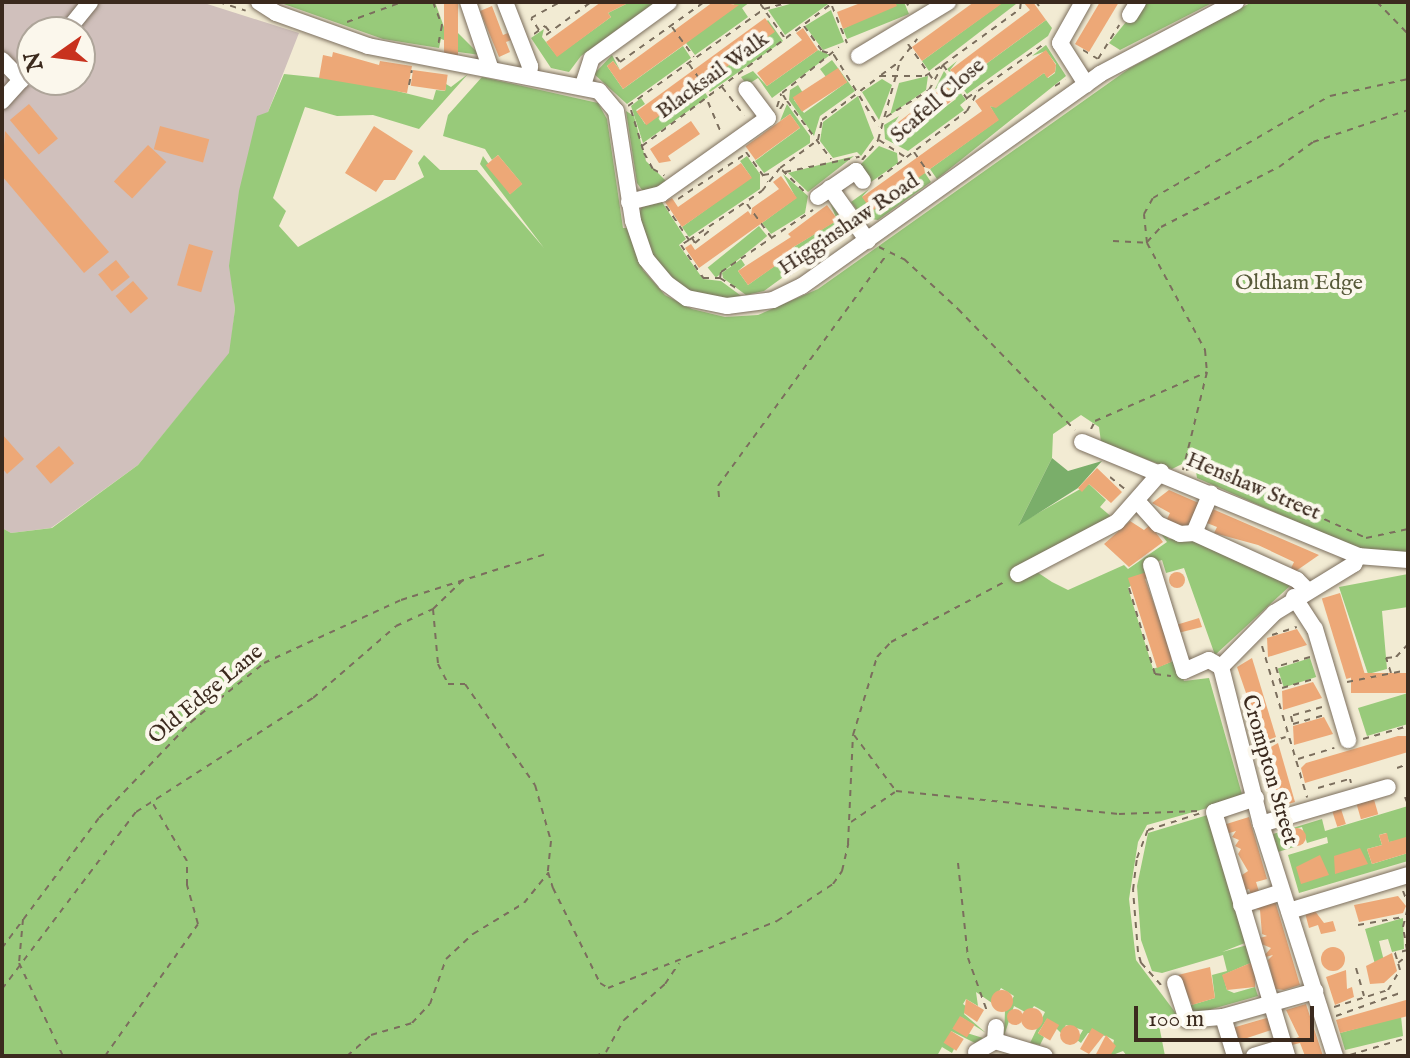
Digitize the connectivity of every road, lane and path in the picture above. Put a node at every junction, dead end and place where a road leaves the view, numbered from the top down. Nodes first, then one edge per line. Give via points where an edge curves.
1 (219, 2) edge
2 (402, 2) edge
3 (433, 2) edge
4 (468, 2) edge
5 (505, 2) edge
6 (560, 2) edge
7 (591, 2) edge
8 (669, 2) edge
9 (704, 2) edge
10 (759, 2) edge
11 (791, 2) edge
12 (948, 2) edge
13 (1036, 2) edge
14 (1060, 2) edge
15 (1236, 2) edge
16 (1377, 2) edge
17 (1019, 3) edge
18 (833, 4) edge
19 (1039, 6) dead end
20 (255, 7) edge
21 (1080, 7) edge
22 (764, 9) junction
23 (1131, 11) edge
24 (803, 24) junction
25 (672, 26) junction
26 (539, 30) junction
27 (323, 31) junction
28 (550, 32) junction
29 (1408, 34) edge
30 (546, 35) dead end
31 (529, 37) dead end
32 (785, 38) junction
33 (847, 43) dead end
34 (1060, 43) junction
35 (839, 47) dead end
36 (1079, 48) dead end
37 (834, 55) junction
38 (859, 56) dead end
39 (695, 58) junction
40 (435, 59) junction
41 (900, 61) junction
42 (620, 62) dead end
43 (413, 63) dead end
44 (688, 63) junction
45 (943, 65) junction
46 (490, 67) junction
47 (529, 74) junction
48 (929, 74) junction
49 (880, 76) junction
50 (1069, 77) dead end
51 (898, 78) junction
52 (933, 79) junction
53 (1408, 79) edge
54 (1086, 84) junction
55 (409, 85) dead end
56 (583, 85) junction
57 (16, 86) edge
58 (1055, 86) dead end
59 (722, 87) junction
60 (746, 89) dead end
61 (978, 91) junction
62 (858, 92) junction
63 (711, 95) junction
64 (967, 98) junction
65 (707, 100) junction
66 (786, 100) junction
67 (2, 101) edge
68 (970, 103) junction
69 (622, 109) junction
70 (1408, 110) edge
71 (745, 116) dead end
72 (885, 117) junction
73 (778, 120) dead end
74 (879, 126) junction
75 (721, 134) dead end
76 (818, 140) junction
77 (878, 140) junction
78 (742, 145) dead end
79 (642, 146) junction
80 (913, 151) junction
81 (747, 153) junction
82 (905, 157) junction
83 (832, 160) junction
84 (780, 168) junction
85 (927, 171) dead end
86 (776, 173) junction
87 (664, 175) dead end
88 (763, 175) junction
89 (688, 176) junction
90 (769, 182) junction
91 (865, 184) joint
92 (675, 194) dead end
93 (822, 198) junction
94 (679, 201) dead end
95 (629, 202) junction
96 (663, 202) dead end
97 (746, 203) junction
98 (851, 229) dead end
99 (771, 237) junction
100 (690, 239) junction
101 (868, 241) junction
102 (1113, 241) dead end
103 (1147, 243) junction
104 (889, 252) junction
105 (720, 278) junction
106 (777, 284) dead end
107 (745, 296) dead end
108 (1207, 372) junction
109 (1082, 442) junction
110 (1114, 472) dead end
111 (1161, 472) junction
112 (1182, 476) junction
113 (1126, 490) dead end
114 (1211, 493) junction
115 (719, 497) dead end
116 (1138, 502) junction
117 (1408, 529) edge
118 (1194, 533) junction
119 (549, 553) dead end
120 (1358, 556) junction
121 (1408, 560) edge
122 (1151, 565) dead end
123 (1018, 574) joint
124 (464, 579) junction
125 (1129, 588) dead end
126 (1300, 593) junction
127 (433, 609) junction
128 (1303, 626) dead end
129 (1408, 644) edge
130 (1312, 656) dead end
131 (1221, 667) junction
132 (1408, 670) edge
133 (1184, 671) junction
134 (1391, 675) junction
135 (1318, 678) dead end
136 (1339, 684) dead end
137 (1327, 705) dead end
138 (1329, 714) dead end
139 (1250, 721) dead end
140 (853, 735) junction
141 (1289, 737) junction
142 (1348, 740) dead end
143 (1258, 746) junction
144 (1408, 764) edge
145 (1397, 768) dead end
146 (1351, 785) dead end
147 (1388, 787) dead end
148 (1318, 788) dead end
149 (896, 791) junction
150 (1307, 796) dead end
151 (1405, 797) dead end
152 (1256, 798) junction
153 (152, 802) junction
154 (1279, 803) dead end
155 (1408, 804) edge
156 (849, 824) junction
157 (1261, 824) junction
158 (958, 863) dead end
159 (548, 872) junction
160 (1403, 882) edge
161 (1282, 892) junction
162 (1241, 905) junction
163 (1408, 906) edge
164 (1289, 911) junction
165 (23, 917) junction
166 (1405, 917) junction
167 (1358, 925) dead end
168 (2, 948) edge
169 (1407, 950) edge
170 (1408, 955) edge
171 (679, 961) junction
172 (19, 963) junction
173 (1398, 963) junction
174 (1356, 968) dead end
175 (1407, 969) edge
176 (1400, 970) junction
177 (1175, 983) joint
178 (2, 989) edge
179 (1388, 990) junction
180 (1315, 991) junction
181 (1400, 993) dead end
182 (1365, 997) junction
183 (1391, 999) junction
184 (1271, 1004) junction
185 (1326, 1015) junction
186 (1223, 1017) junction
187 (994, 1030) junction
188 (1406, 1038) dead end
189 (976, 1052) dead end
190 (1286, 1052) edge
191 (63, 1056) edge
192 (105, 1056) edge
193 (347, 1056) edge
194 (595, 1056) edge
195 (1045, 1056) edge
196 (1235, 1056) edge
197 (1254, 1056) edge
198 (1335, 1056) edge
199 (1346, 1056) edge

1 - 20 path
2 - 27 path
3 - 40 path via 442,25
4 - 46 street
5 - 47 street
6 - 26 path via 531,18
7 - 28 path
8 - 56 street via 592,58
9 - 25 path
10 - 22 path
11 - 22 path
12 - 38 street
13 - 19 path
14 - 21 street
15 - 54 street, Higginshaw Road
16 - 29 path
17 - 45 path via 1020,9
18 - 24 path, Blacksail Walk
18 - 33 path
20 - 27 street
21 - 34 street
22 - 32 path
22 - 39 path
23 - 36 path via 1098,59
24 - 32 path, Blacksail Walk
24 - 37 path via 822,51
25 - 39 path
25 - 42 path
26 - 28 path via 545,26
26 - 31 path
27 - 40 street
28 - 30 path
32 - 59 path, Blacksail Walk via 788,42
34 - 54 street
34 - 61 path, Scafell Close via 1045,44
35 - 37 path
37 - 62 path
37 - 66 path via 782,93
39 - 44 path
40 - 46 street
41 - 48 path via 908,45
41 - 49 path
41 - 51 path
43 - 55 path
44 - 63 path
44 - 69 path
45 - 48 path
45 - 52 path
45 - 64 path
46 - 47 street
47 - 56 street
48 - 51 path
48 - 52 path
49 - 51 path
49 - 62 path
50 - 58 path
51 - 72 path
52 - 72 path via 929,90
53 - 103 path via 1330,96 1153,198 1144,214
54 - 101 street, Higginshaw Road
56 - 69 street
57 - 67 street
59 - 63 path, Blacksail Walk
59 - 71 path
60 - 89 street via 768,118
61 - 64 path
61 - 68 path, Scafell Close
62 - 74 path
62 - 76 path via 822,120
63 - 65 path, Blacksail Walk
64 - 68 path
65 - 75 path
65 - 79 path, Blacksail Walk
66 - 73 path
66 - 76 path
68 - 80 path, Scafell Close via 967,111
69 - 79 path via 635,115
69 - 95 street, Higginshaw Road
70 - 103 path via 1313,142 1279,167 1161,227
72 - 74 path
74 - 77 path
76 - 83 path
76 - 84 path
77 - 82 path
77 - 83 path via 861,161 857,154
78 - 81 path
79 - 87 path via 653,169
80 - 82 path, Scafell Close
80 - 85 path
81 - 88 path
81 - 94 path
82 - 91 path, Scafell Close
83 - 84 path via 784,172
84 - 86 path
86 - 88 path
86 - 90 path
88 - 90 path
89 - 92 path via 692,183
89 - 95 street via 661,194
90 - 97 path
91 - 93 street via 856,171
93 - 99 path
93 - 101 street
95 - 101 street, Higginshaw Road via 640,243 655,271 687,298 716,305 773,300
96 - 100 path
97 - 99 path
97 - 100 path
98 - 106 path
99 - 105 path
100 - 105 path via 681,245 703,278
101 - 104 path
102 - 103 path
103 - 108 path via 1205,350
104 - 109 path via 958,309 1071,421
104 - 115 path via 718,486
105 - 107 path
108 - 109 path via 1095,421
108 - 112 path
109 - 111 street, Henshaw Street
110 - 113 path via 1109,478
111 - 112 street, Henshaw Street
111 - 116 street
112 - 114 street, Henshaw Street
112 - 117 path via 1201,465 1366,538
114 - 118 street
114 - 120 street, Henshaw Street
116 - 118 street via 1158,524 1180,534
116 - 123 street via 1081,545
118 - 126 street via 1297,580
119 - 124 path, Old Edge Lane
120 - 121 street, Henshaw Street
120 - 126 street via 1342,572
122 - 133 street
123 - 140 path via 891,642 866,680
124 - 127 path
124 - 165 path, Old Edge Lane via 337,625 264,663 231,688 99,818
125 - 133 path via 1155,674 1159,678
126 - 131 street via 1229,652
126 - 142 street
127 - 153 path via 396,626 313,698
127 - 159 path via 433,643 448,684 465,684 535,785 551,841
128 - 141 path via 1260,639
129 - 134 path via 1396,657 1386,658
130 - 135 path via 1276,667 1282,688
131 - 133 street via 1209,660
131 - 152 street, Crompton Street
132 - 134 path
134 - 136 path
137 - 138 path via 1291,716 1293,724
139 - 143 path
140 - 149 path
140 - 156 path
141 - 143 path
141 - 150 path
143 - 154 path via 1275,804
144 - 145 path
146 - 148 path via 1350,779
147 - 157 street
149 - 156 path
149 - 177 path via 1119,814 1208,811 1148,830 1137,858 1133,890 1141,963 1163,986
151 - 155 path
152 - 157 street, Crompton Street
152 - 162 street via 1214,812
153 - 172 path via 136,812
153 - 192 path via 187,861 187,885 198,924
156 - 171 path via 842,871 819,896 777,921
157 - 161 street, Crompton Street
158 - 187 path via 968,958
159 - 171 path via 600,983 617,987
159 - 193 path via 524,903 446,959 430,1004 412,1023 371,1035
160 - 163 path
160 - 164 street
161 - 162 street
161 - 164 street, Crompton Street
162 - 184 street
163 - 166 path
164 - 180 street, Crompton Street
165 - 168 path, Old Edge Lane
165 - 172 path
166 - 167 path
166 - 169 path
169 - 173 path via 1395,953
170 - 173 path
171 - 194 path via 665,984 624,1020 606,1052
172 - 178 path
172 - 191 path
173 - 176 path
174 - 182 path
175 - 176 path
176 - 179 path
177 - 186 street via 1187,1020
179 - 182 path
179 - 183 path
180 - 184 street
180 - 185 street, Crompton Street
181 - 183 path
182 - 185 path
183 - 185 path
184 - 186 street
184 - 190 street
185 - 198 street, Crompton Street
186 - 196 street
187 - 189 street
187 - 195 street
188 - 199 path
190 - 197 street

